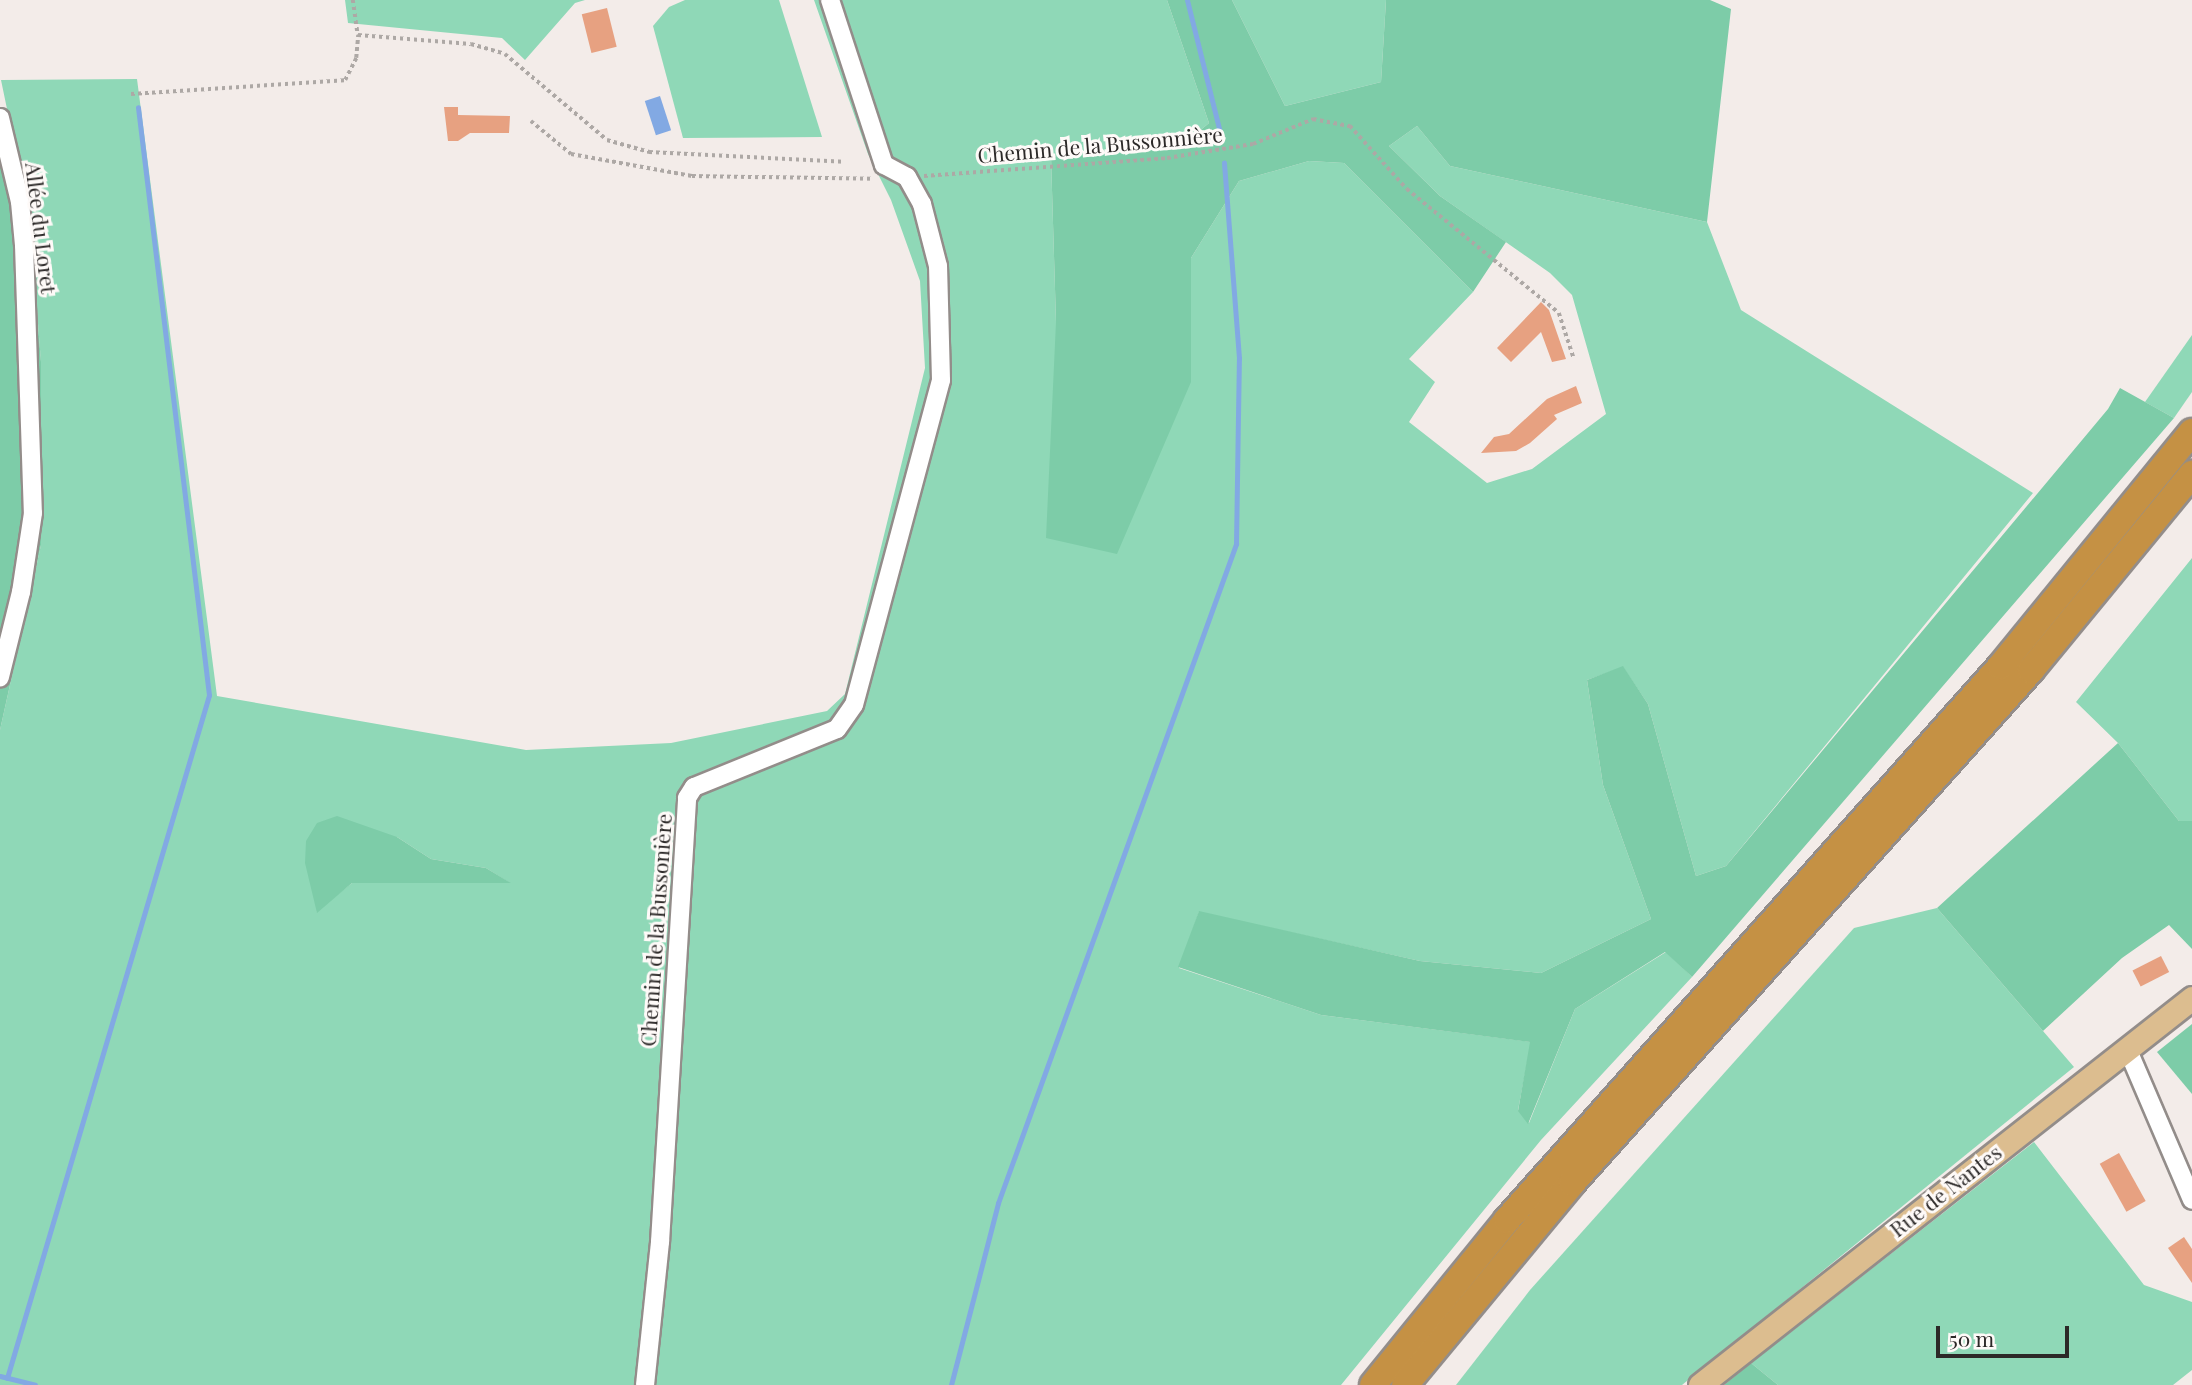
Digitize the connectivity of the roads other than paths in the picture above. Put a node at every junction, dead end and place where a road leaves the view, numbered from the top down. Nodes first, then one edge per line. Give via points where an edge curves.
1 (830, 0) edge
2 (0, 118) edge
3 (2192, 432) edge
4 (2192, 474) edge
5 (0, 677) edge
6 (2192, 998) edge
7 (2127, 1048) junction
8 (2192, 1200) edge
9 (645, 1385) edge
10 (1373, 1385) edge
11 (1405, 1385) edge
12 (1700, 1385) edge

1 - 9 street, Chemin de la Bussonière via 884,165 907,177 922,204 939,266 941,380 854,705 837,729 694,787 687,798 660,1242
2 - 5 street, Allée du Loret via 20,202 24,245 33,485 21,592
3 - 10 highway via 2001,666 1589,1126
4 - 11 highway via 2031,670 1546,1213
6 - 7 main road, Rue de Nantes
7 - 8 street
7 - 12 main road, Rue de Nantes

